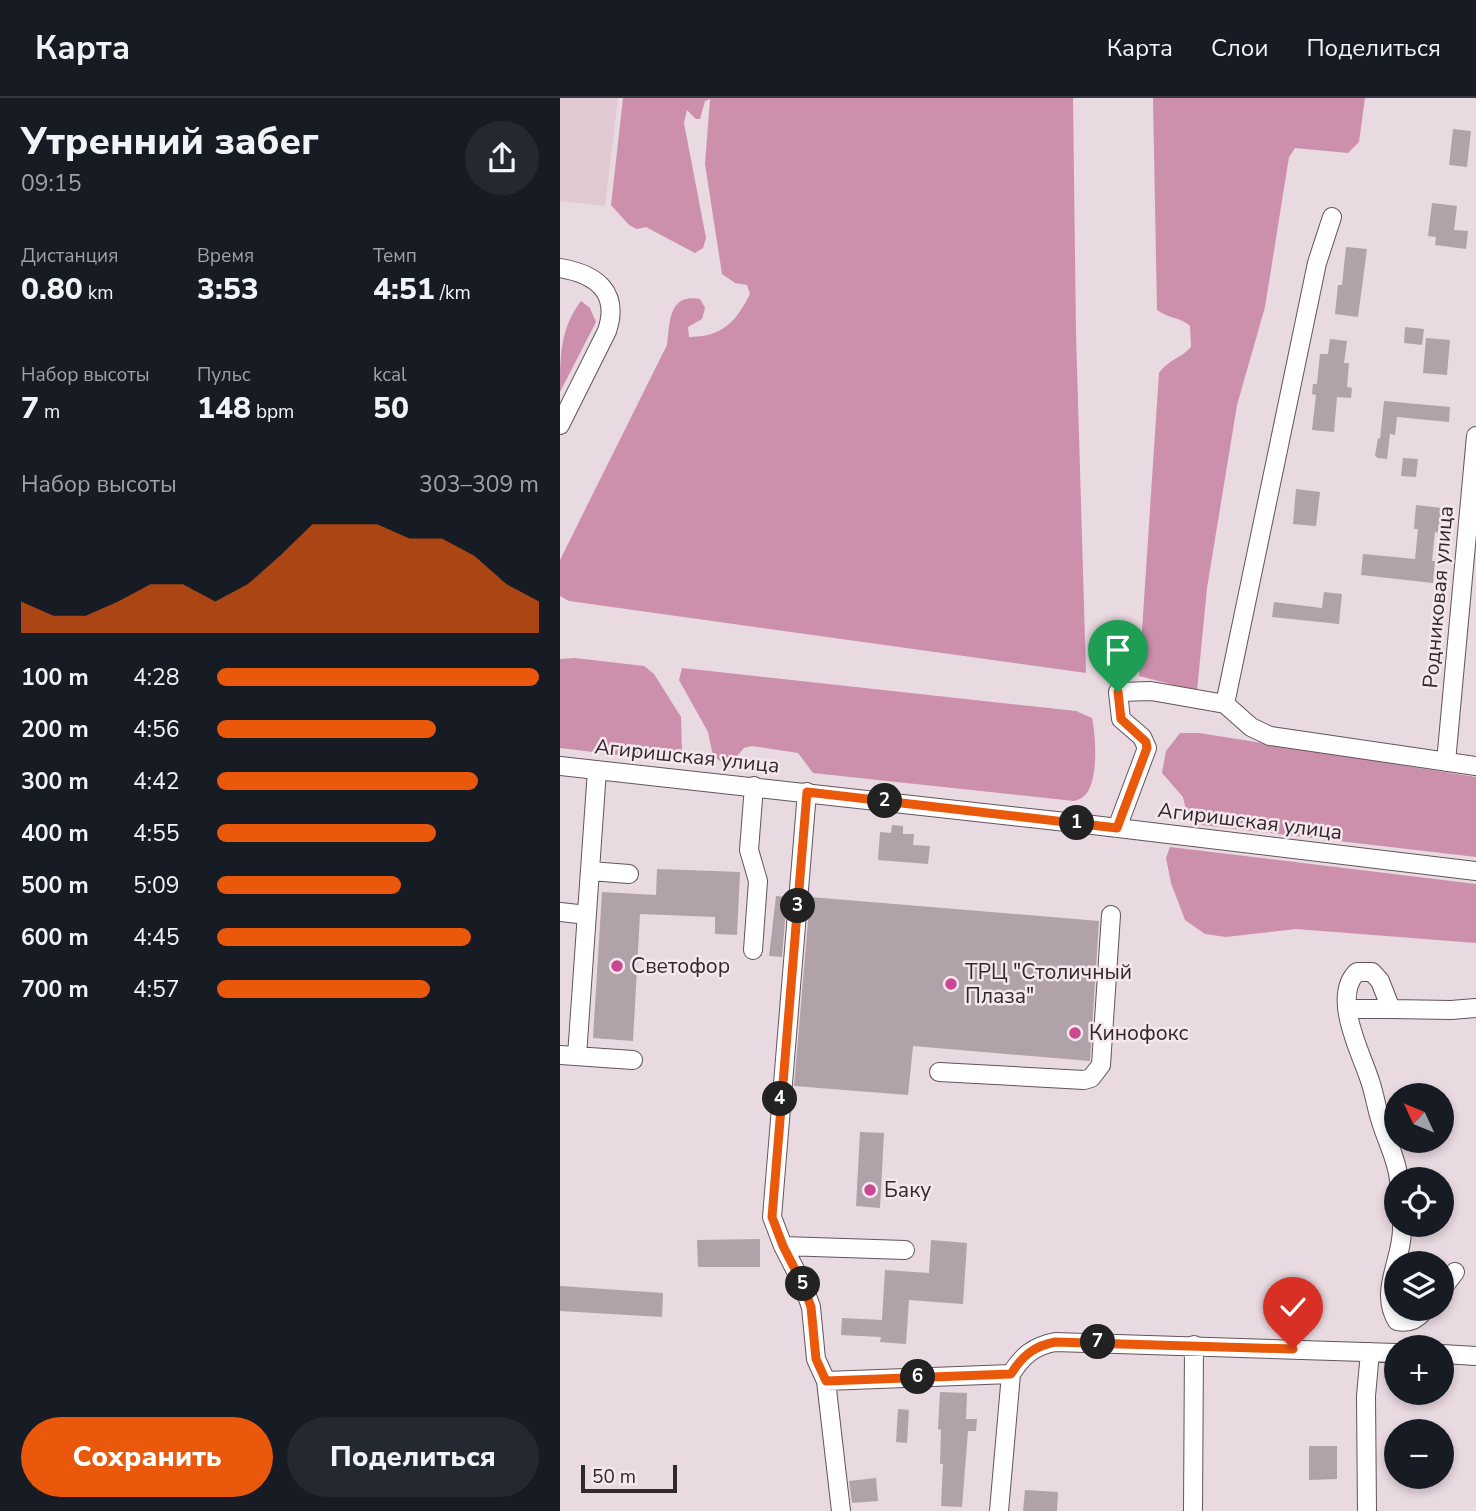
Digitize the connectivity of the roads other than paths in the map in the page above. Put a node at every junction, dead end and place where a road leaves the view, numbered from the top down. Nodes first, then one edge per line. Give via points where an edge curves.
1 (1332, 216) dead end
2 (560, 268) edge
3 (560, 425) edge
4 (1476, 436) edge
5 (1225, 704) junction
6 (1446, 762) junction
7 (560, 766) edge
8 (1476, 766) edge
9 (597, 770) junction
10 (754, 786) junction
11 (807, 792) junction
12 (1117, 828) junction
13 (590, 871) junction
14 (1476, 871) edge
15 (629, 874) dead end
16 (560, 912) edge
17 (587, 915) junction
18 (1111, 915) dead end
19 (753, 950) dead end
20 (1476, 1008) edge
21 (1347, 1009) junction
22 (1391, 1009) junction
23 (569, 1056) edge
24 (633, 1060) dead end
25 (939, 1072) dead end
26 (1398, 1167) edge
27 (783, 1246) junction
28 (905, 1250) dead end
29 (1194, 1345) junction
30 (1370, 1352) junction
31 (1384, 1353) edge
32 (1454, 1355) edge
33 (1476, 1356) edge
34 (1011, 1374) junction
35 (826, 1381) junction
36 (841, 1511) edge
37 (999, 1511) edge
38 (1193, 1511) edge
39 (1367, 1511) edge

1 - 5 street via 1317,262
2 - 3 street via 587,275 599,284 612,306 612,317
4 - 6 street, Родниковая улица
5 - 6 street via 1251,727 1270,736
5 - 12 street via 1151,691 1118,692 1121,719 1147,748
6 - 8 street
7 - 9 street, Агиришская улица
9 - 10 street, Агиришская улица
9 - 13 street
10 - 11 street, Агиришская улица
10 - 19 street via 750,850 758,881
11 - 12 street, Агиришская улица
11 - 27 street via 773,1183 772,1217
12 - 14 street, Агиришская улица
13 - 15 street
13 - 17 street
16 - 17 street
17 - 23 street
18 - 25 street via 1101,1065 1091,1078
20 - 22 street
21 - 22 street
21 - 22 street via 1351,978 1366,971 1376,976
21 - 26 street
23 - 24 street
27 - 28 street
27 - 35 street via 811,1307 816,1359
29 - 30 street
29 - 34 street via 1055,1342 1027,1353
29 - 38 street
30 - 31 street
30 - 39 street
32 - 33 street
34 - 35 street
34 - 37 street
35 - 36 street

